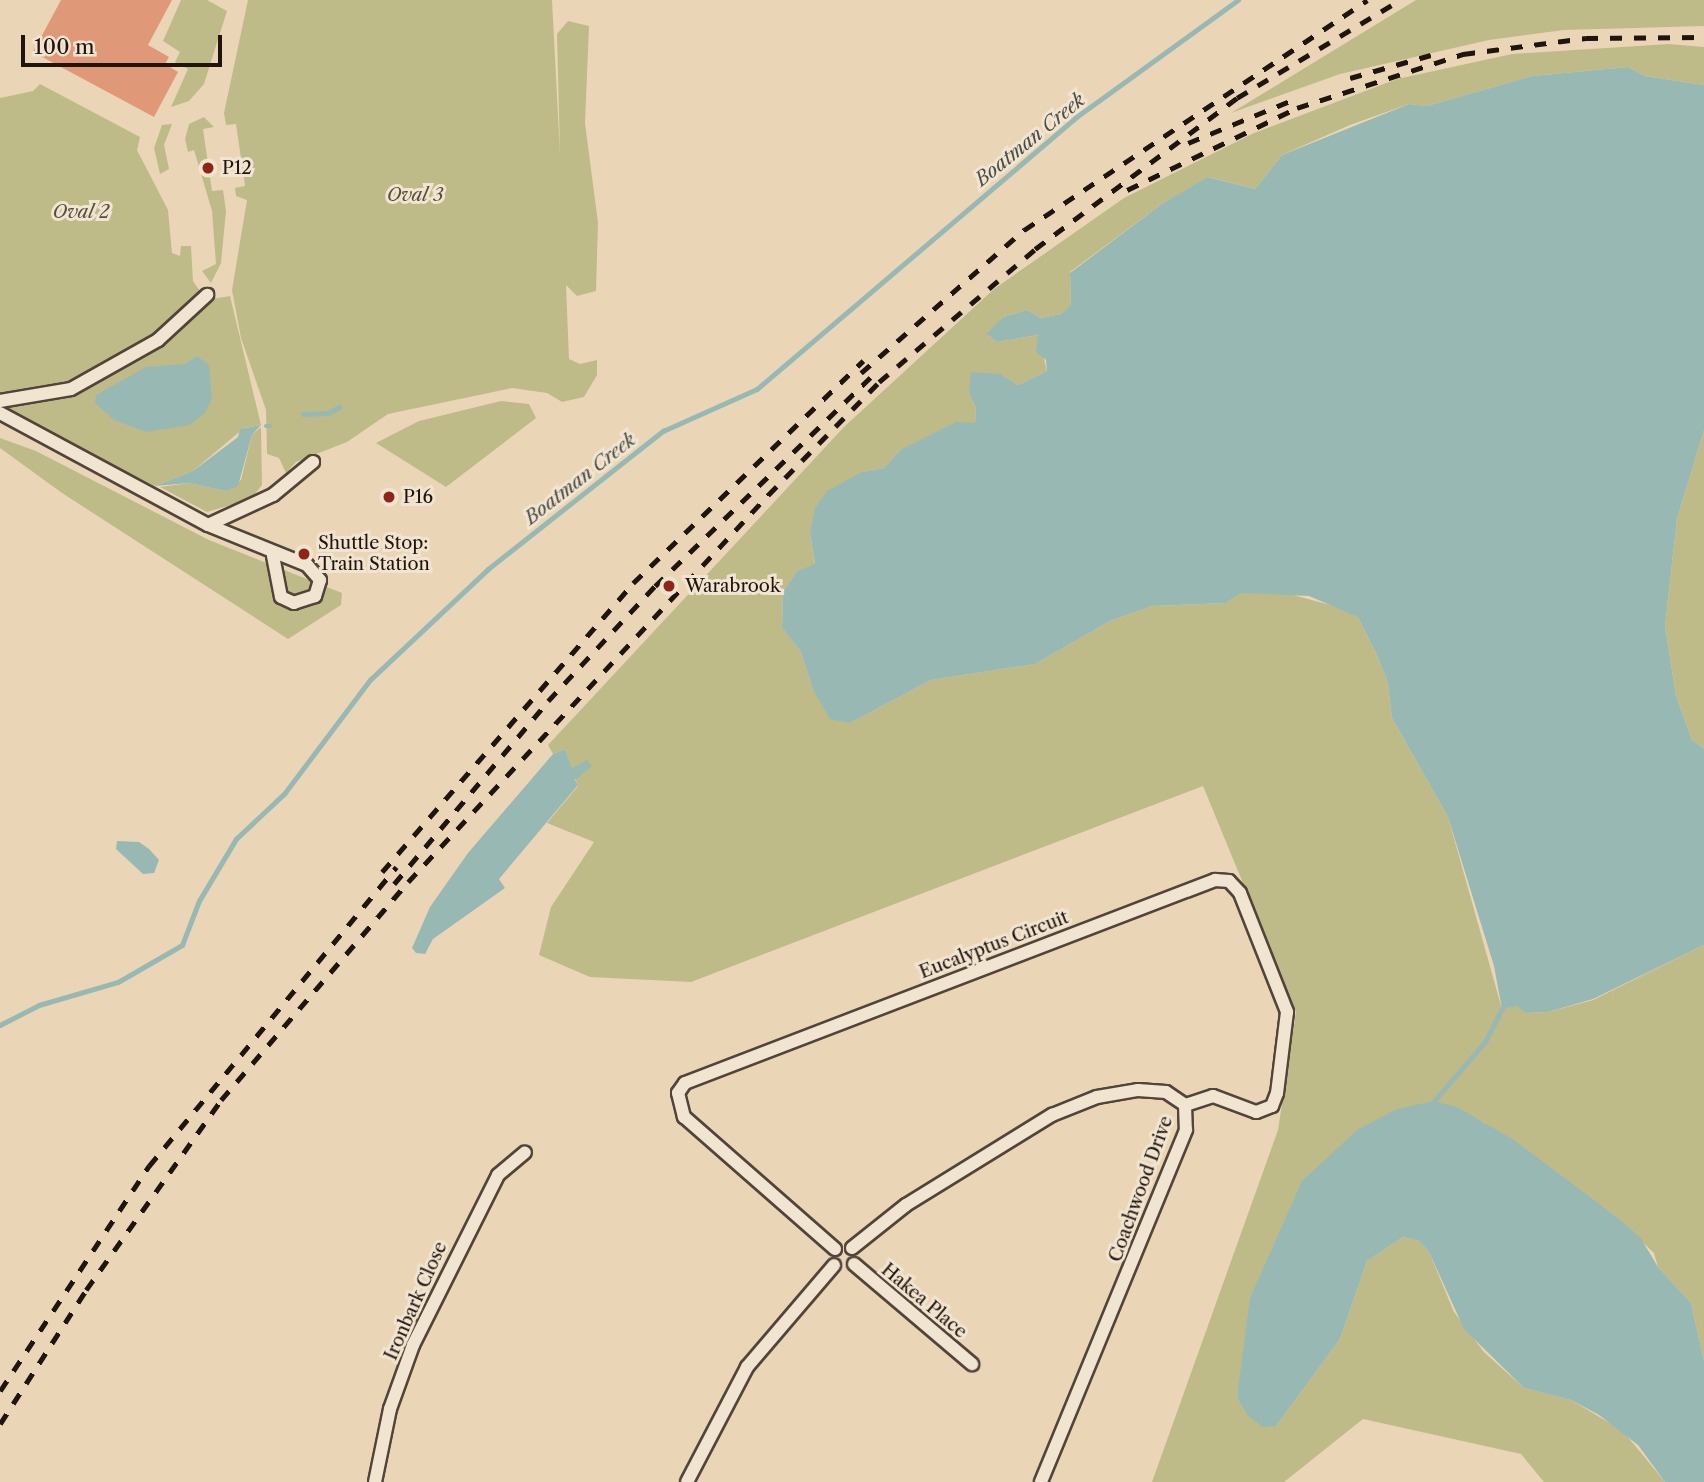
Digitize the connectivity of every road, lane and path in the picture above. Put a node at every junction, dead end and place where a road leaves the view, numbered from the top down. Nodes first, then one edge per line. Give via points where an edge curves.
1 (207, 295) dead end
2 (0, 401) edge
3 (0, 413) edge
4 (313, 462) dead end
5 (208, 525) junction
6 (273, 556) dead end
7 (1185, 1105) junction
8 (525, 1152) dead end
9 (852, 1248) junction
10 (835, 1249) junction
11 (853, 1264) junction
12 (834, 1265) junction
13 (972, 1364) dead end
14 (374, 1482) edge
15 (687, 1482) edge
16 (1041, 1482) edge

1 - 2 street via 158,340 71,389
3 - 5 street
4 - 5 street via 273,495
5 - 6 street
7 - 9 street, Coachwood Drive via 1166,1092 1138,1090 1097,1097 1052,1115 905,1205
7 - 10 street, Eucalyptus Circuit via 1213,1096 1256,1112 1272,1106 1277,1093 1287,1012 1240,893 1229,881 1216,880 685,1083 678,1093 684,1117
7 - 16 street, Coachwood Drive via 1185,1130
8 - 14 street, Ironbark Close via 498,1175 413,1345 390,1409
9 - 10 street
9 - 11 street
10 - 12 street
11 - 12 street via 846,1269
11 - 13 street, Hakea Place
12 - 15 street via 747,1367

